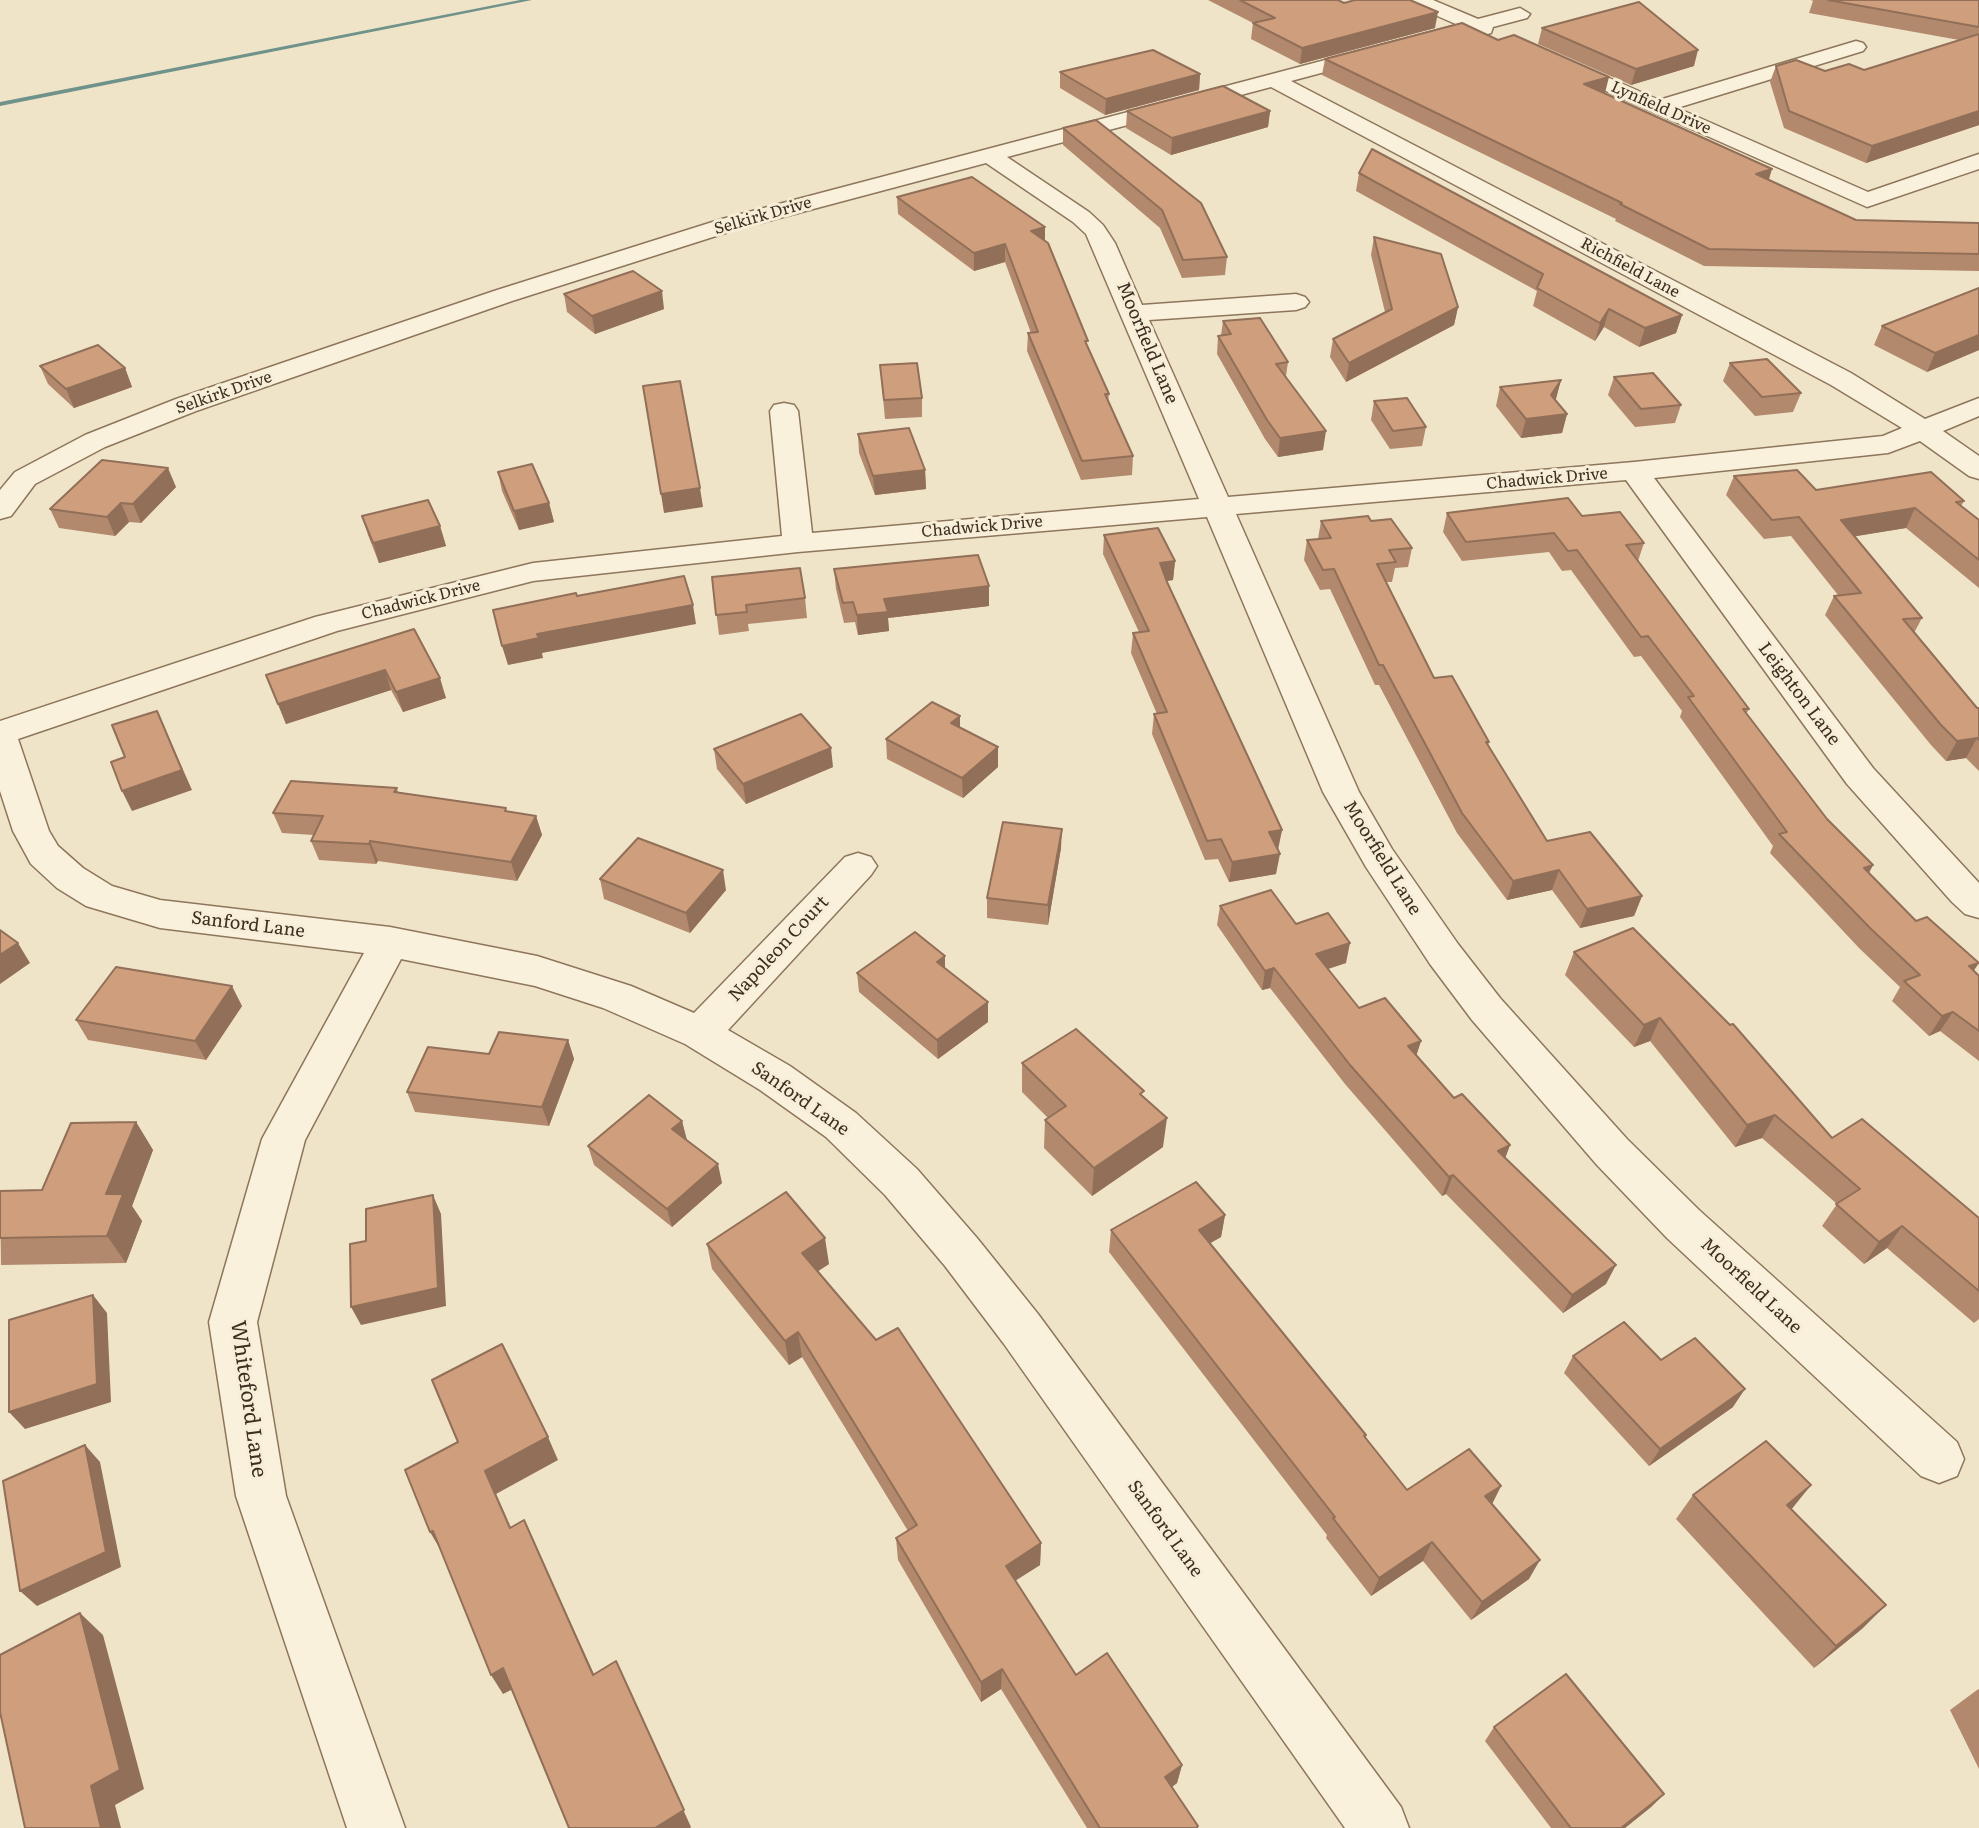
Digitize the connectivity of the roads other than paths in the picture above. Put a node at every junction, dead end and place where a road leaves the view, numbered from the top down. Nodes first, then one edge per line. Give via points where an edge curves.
1 (1417, 0) edge
2 (1520, 14) dead end
3 (1476, 26) junction
4 (1501, 36) edge
5 (1856, 47) dead end
6 (1537, 53) edge
7 (1272, 79) junction
8 (1658, 107) junction
9 (988, 154) junction
10 (1979, 161) edge
11 (1296, 302) dead end
12 (1133, 313) junction
13 (1979, 406) edge
14 (784, 411) dead end
15 (1924, 430) junction
16 (1979, 470) edge
17 (1634, 471) junction
18 (13, 475) edge
19 (1218, 506) junction
20 (0, 510) edge
21 (798, 542) junction
22 (0, 735) edge
23 (858, 866) dead end
24 (1979, 904) edge
25 (390, 942) junction
26 (700, 1032) junction
27 (1939, 1459) dead end
28 (376, 1828) edge
29 (1380, 1828) edge

1 - 3 street
2 - 3 street, Selkirk Drive
3 - 4 street
3 - 7 street, Selkirk Drive
5 - 8 street
6 - 8 street, Lynfield Drive
7 - 9 street, Selkirk Drive
7 - 15 street, Richfield Lane via 1841,379
8 - 10 street, Lynfield Drive via 1867,200
9 - 12 street, Moorfield Lane via 1095,230
9 - 18 street, Selkirk Drive via 730,224 503,296 186,405
11 - 12 street
12 - 19 street, Moorfield Lane
13 - 15 street, Chadwick Drive
14 - 21 street
15 - 16 street, Richfield Lane
15 - 17 street, Chadwick Drive via 1888,444
17 - 19 street, Chadwick Drive
17 - 24 street, Leighton Lane via 1860,776
18 - 20 street
19 - 21 street, Chadwick Drive
19 - 27 street, Moorfield Lane via 1341,792 1444,954 1509,1037 1612,1152 1683,1224
21 - 22 street, Chadwick Drive via 533,572 326,624
22 - 25 street, Sanford Lane via 31,831 44,855 99,895 160,914
23 - 26 street, Napoleon Court
25 - 26 street, Sanford Lane via 537,971 617,997
25 - 28 street, Whiteford Lane via 284,1139 233,1322 261,1496
26 - 29 street, Sanford Lane via 841,1125 901,1182 961,1251

